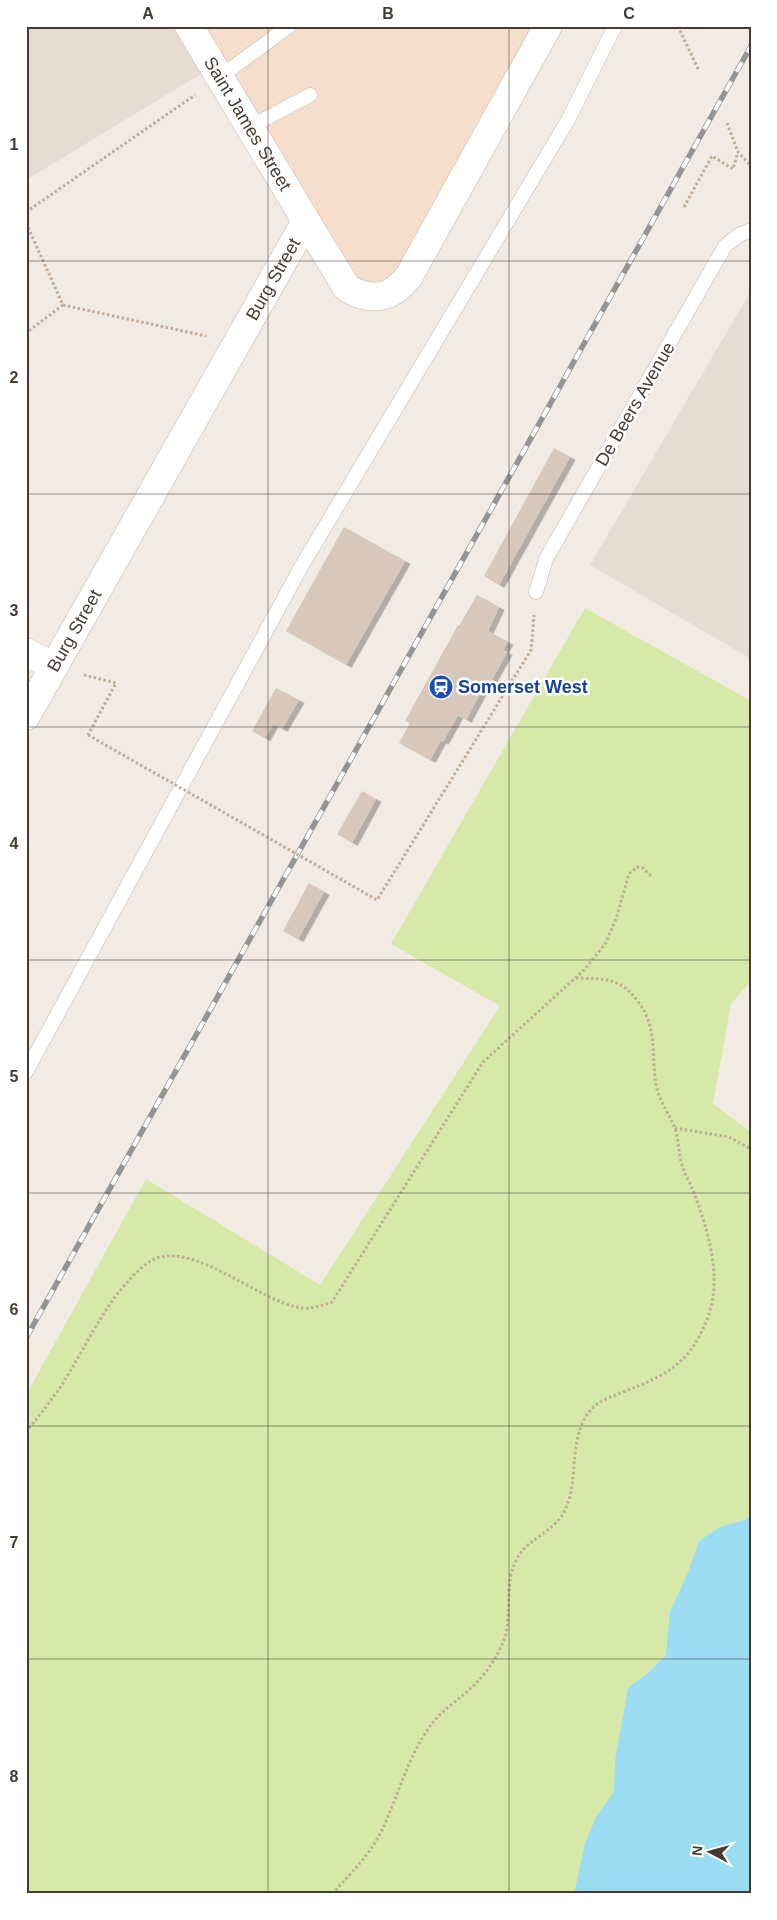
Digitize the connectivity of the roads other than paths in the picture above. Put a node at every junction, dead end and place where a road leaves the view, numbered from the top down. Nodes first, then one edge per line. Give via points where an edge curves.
1 (189, 26) edge
2 (289, 26) edge
3 (548, 26) edge
4 (615, 26) edge
5 (220, 78) junction
6 (310, 95) dead end
7 (250, 127) junction
8 (306, 221) junction
9 (751, 230) edge
10 (536, 592) road end
11 (26, 652) edge
12 (53, 666) junction
13 (26, 716) edge
14 (26, 1072) edge

1 - 5 street, Saint James Street
2 - 5 lane
3 - 8 street, Burg Street via 402,286 380,296 368,297 347,288
4 - 14 lane via 568,120 301,567
5 - 7 street, Saint James Street
6 - 7 lane
7 - 8 street, Saint James Street
8 - 12 street, Burg Street
9 - 10 lane, De Beers Avenue via 726,246 546,559
11 - 12 street
12 - 13 street, Burg Street

